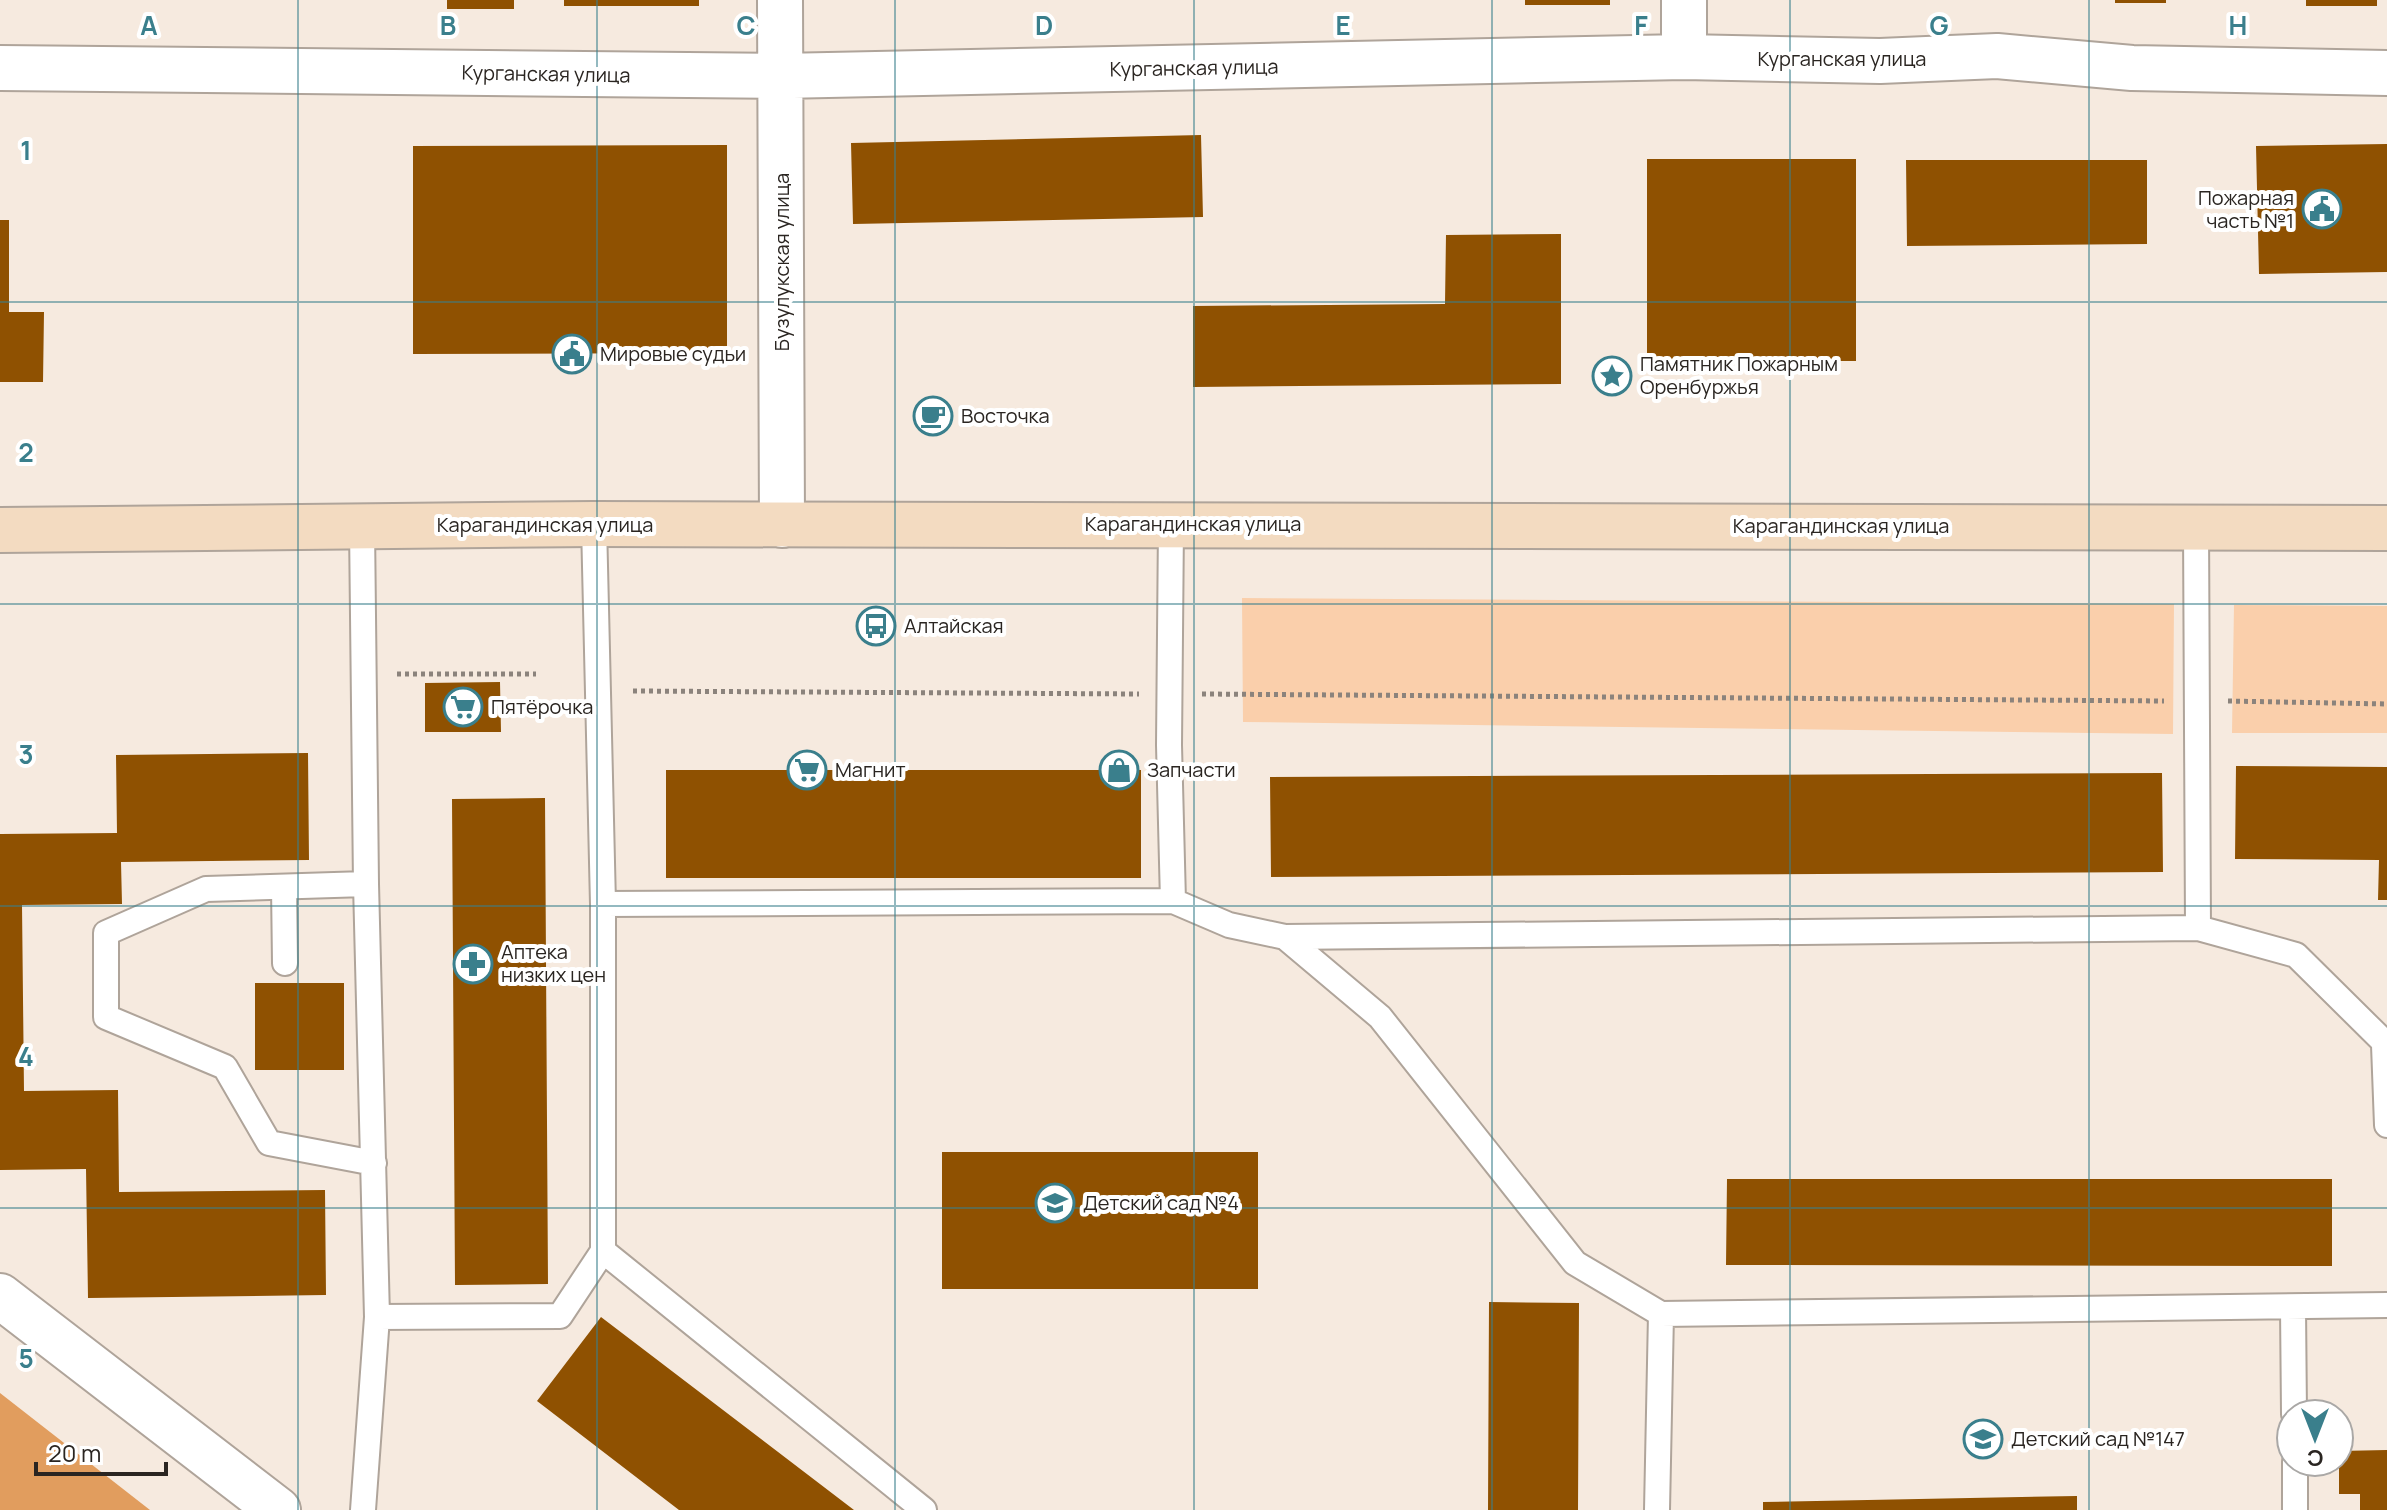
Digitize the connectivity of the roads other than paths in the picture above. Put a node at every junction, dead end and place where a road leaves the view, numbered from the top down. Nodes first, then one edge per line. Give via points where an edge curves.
1 (780, 0) edge
2 (1684, 0) edge
3 (1684, 57) junction
4 (0, 68) edge
5 (2387, 73) edge
6 (781, 76) junction
7 (594, 524) junction
8 (1171, 524) junction
9 (782, 525) junction
10 (362, 526) junction
11 (2196, 526) junction
12 (2387, 528) edge
13 (0, 530) edge
14 (366, 884) junction
15 (284, 887) junction
16 (1173, 901) junction
17 (603, 904) junction
18 (2198, 928) junction
19 (1285, 937) junction
20 (285, 963) dead end
21 (2386, 1045) edge
22 (2387, 1125) edge
23 (374, 1163) junction
24 (603, 1251) junction
25 (0, 1296) edge
26 (2387, 1305) edge
27 (2293, 1308) junction
28 (1661, 1314) junction
29 (377, 1317) junction
30 (2294, 1398) edge
31 (2295, 1478) edge
32 (278, 1510) edge
33 (363, 1510) edge
34 (924, 1510) edge
35 (1657, 1510) edge
36 (2295, 1510) edge

1 - 6 street, Бузулукская улица
2 - 3 street
3 - 5 street, Курганская улица via 1880,61 1997,56 2132,68
3 - 6 street, Курганская улица
4 - 6 street, Курганская улица
6 - 9 street, Бузулукская улица
7 - 9 main road, Карагандинская улица
7 - 10 main road, Карагандинская улица
7 - 17 lane
8 - 9 main road, Карагандинская улица
8 - 11 main road, Карагандинская улица
8 - 16 lane
10 - 13 main road, Карагандинская улица
10 - 14 lane
11 - 12 main road, Карагандинская улица
11 - 18 lane
14 - 15 lane
14 - 23 lane
15 - 20 lane
15 - 23 lane via 206,889 106,933 106,1017 225,1067 269,1143
16 - 17 lane
16 - 19 lane via 1229,925
17 - 24 lane
18 - 19 lane
18 - 21 lane via 2296,955
19 - 28 lane via 1380,1017 1575,1263
21 - 22 lane
23 - 29 lane
24 - 29 lane via 560,1316
24 - 34 lane
25 - 32 street
26 - 27 lane
27 - 28 lane
27 - 30 lane
28 - 35 lane
29 - 33 lane
31 - 36 lane

